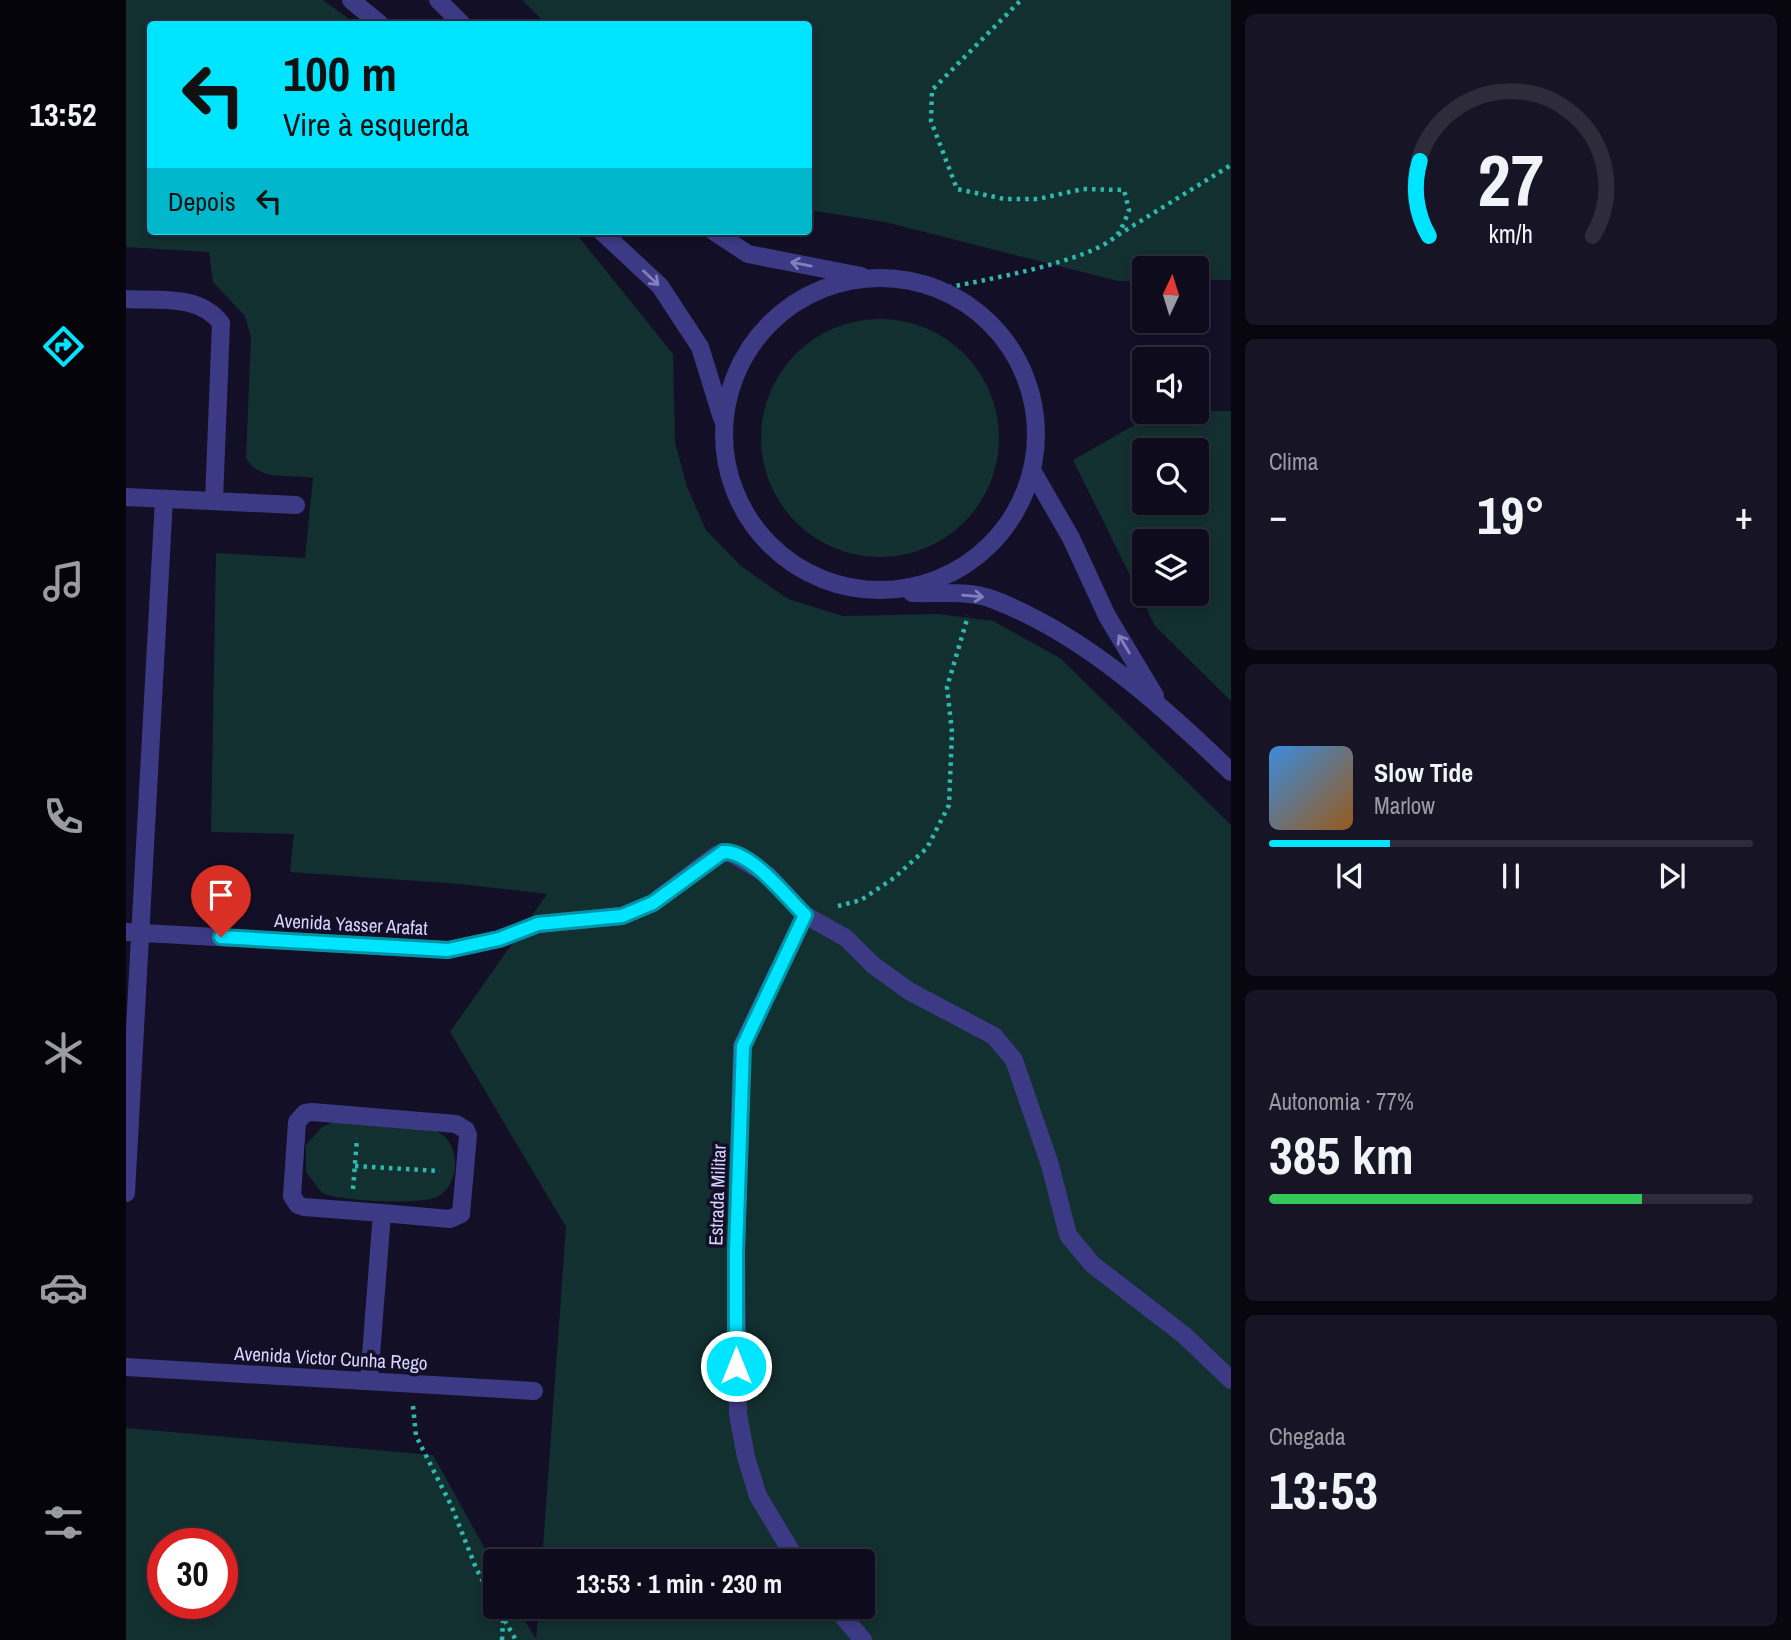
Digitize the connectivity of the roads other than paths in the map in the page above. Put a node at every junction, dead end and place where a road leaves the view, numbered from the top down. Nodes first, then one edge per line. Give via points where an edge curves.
1 (351, 0) edge
2 (438, 0) edge
3 (376, 21) edge
4 (459, 21) edge
5 (605, 235) edge
6 (719, 235) edge
7 (867, 278) junction
8 (126, 299) edge
9 (723, 420) junction
10 (1033, 472) junction
11 (126, 497) edge
12 (163, 499) junction
13 (214, 501) junction
14 (296, 505) dead end
15 (880, 592) junction
16 (1159, 703) junction
17 (1231, 772) edge
18 (809, 918) junction
19 (133, 932) edge
20 (126, 1193) edge
21 (382, 1213) junction
22 (126, 1367) edge
23 (1231, 1380) edge
24 (369, 1381) junction
25 (534, 1391) dead end
26 (790, 1549) edge
27 (845, 1619) edge
28 (863, 1640) edge

1 - 3 street
2 - 4 street
5 -> 9 street via 660,286 700,347
7 -> 6 street via 748,254
7 - 9 street via 824,287 786,308 754,339 733,377
7 - 10 street via 904,279 940,289 996,329 1018,360 1032,395 1037,432
8 - 13 street via 189,302 202,306 221,323
9 - 15 street via 726,472 747,520 783,558 828,583
10 - 15 street via 1010,522 993,544 960,570 922,586
16 -> 10 street via 1107,616 1071,538
11 - 12 street
12 - 13 street
12 - 19 street
13 - 14 street
15 - 16 street via 990,598 1060,634
16 - 17 street
18 - 19 street, Avenida Yasser Arafat via 768,875 723,852 653,903 622,916 538,924 499,939 448,950
18 - 23 street via 846,938 909,991 994,1036 1014,1060 1068,1235 1091,1264 1184,1335
18 - 26 street, Estrada Militar via 743,1046 736,1251 737,1390 746,1457 758,1496
19 - 20 street
21 - 21 street via 456,1217 463,1208 468,1135 461,1126 305,1113 297,1122 295,1202 304,1207
21 - 24 street
22 - 24 street, Avenida Victor Cunha Rego
24 - 25 street, Avenida Victor Cunha Rego
27 - 28 street

